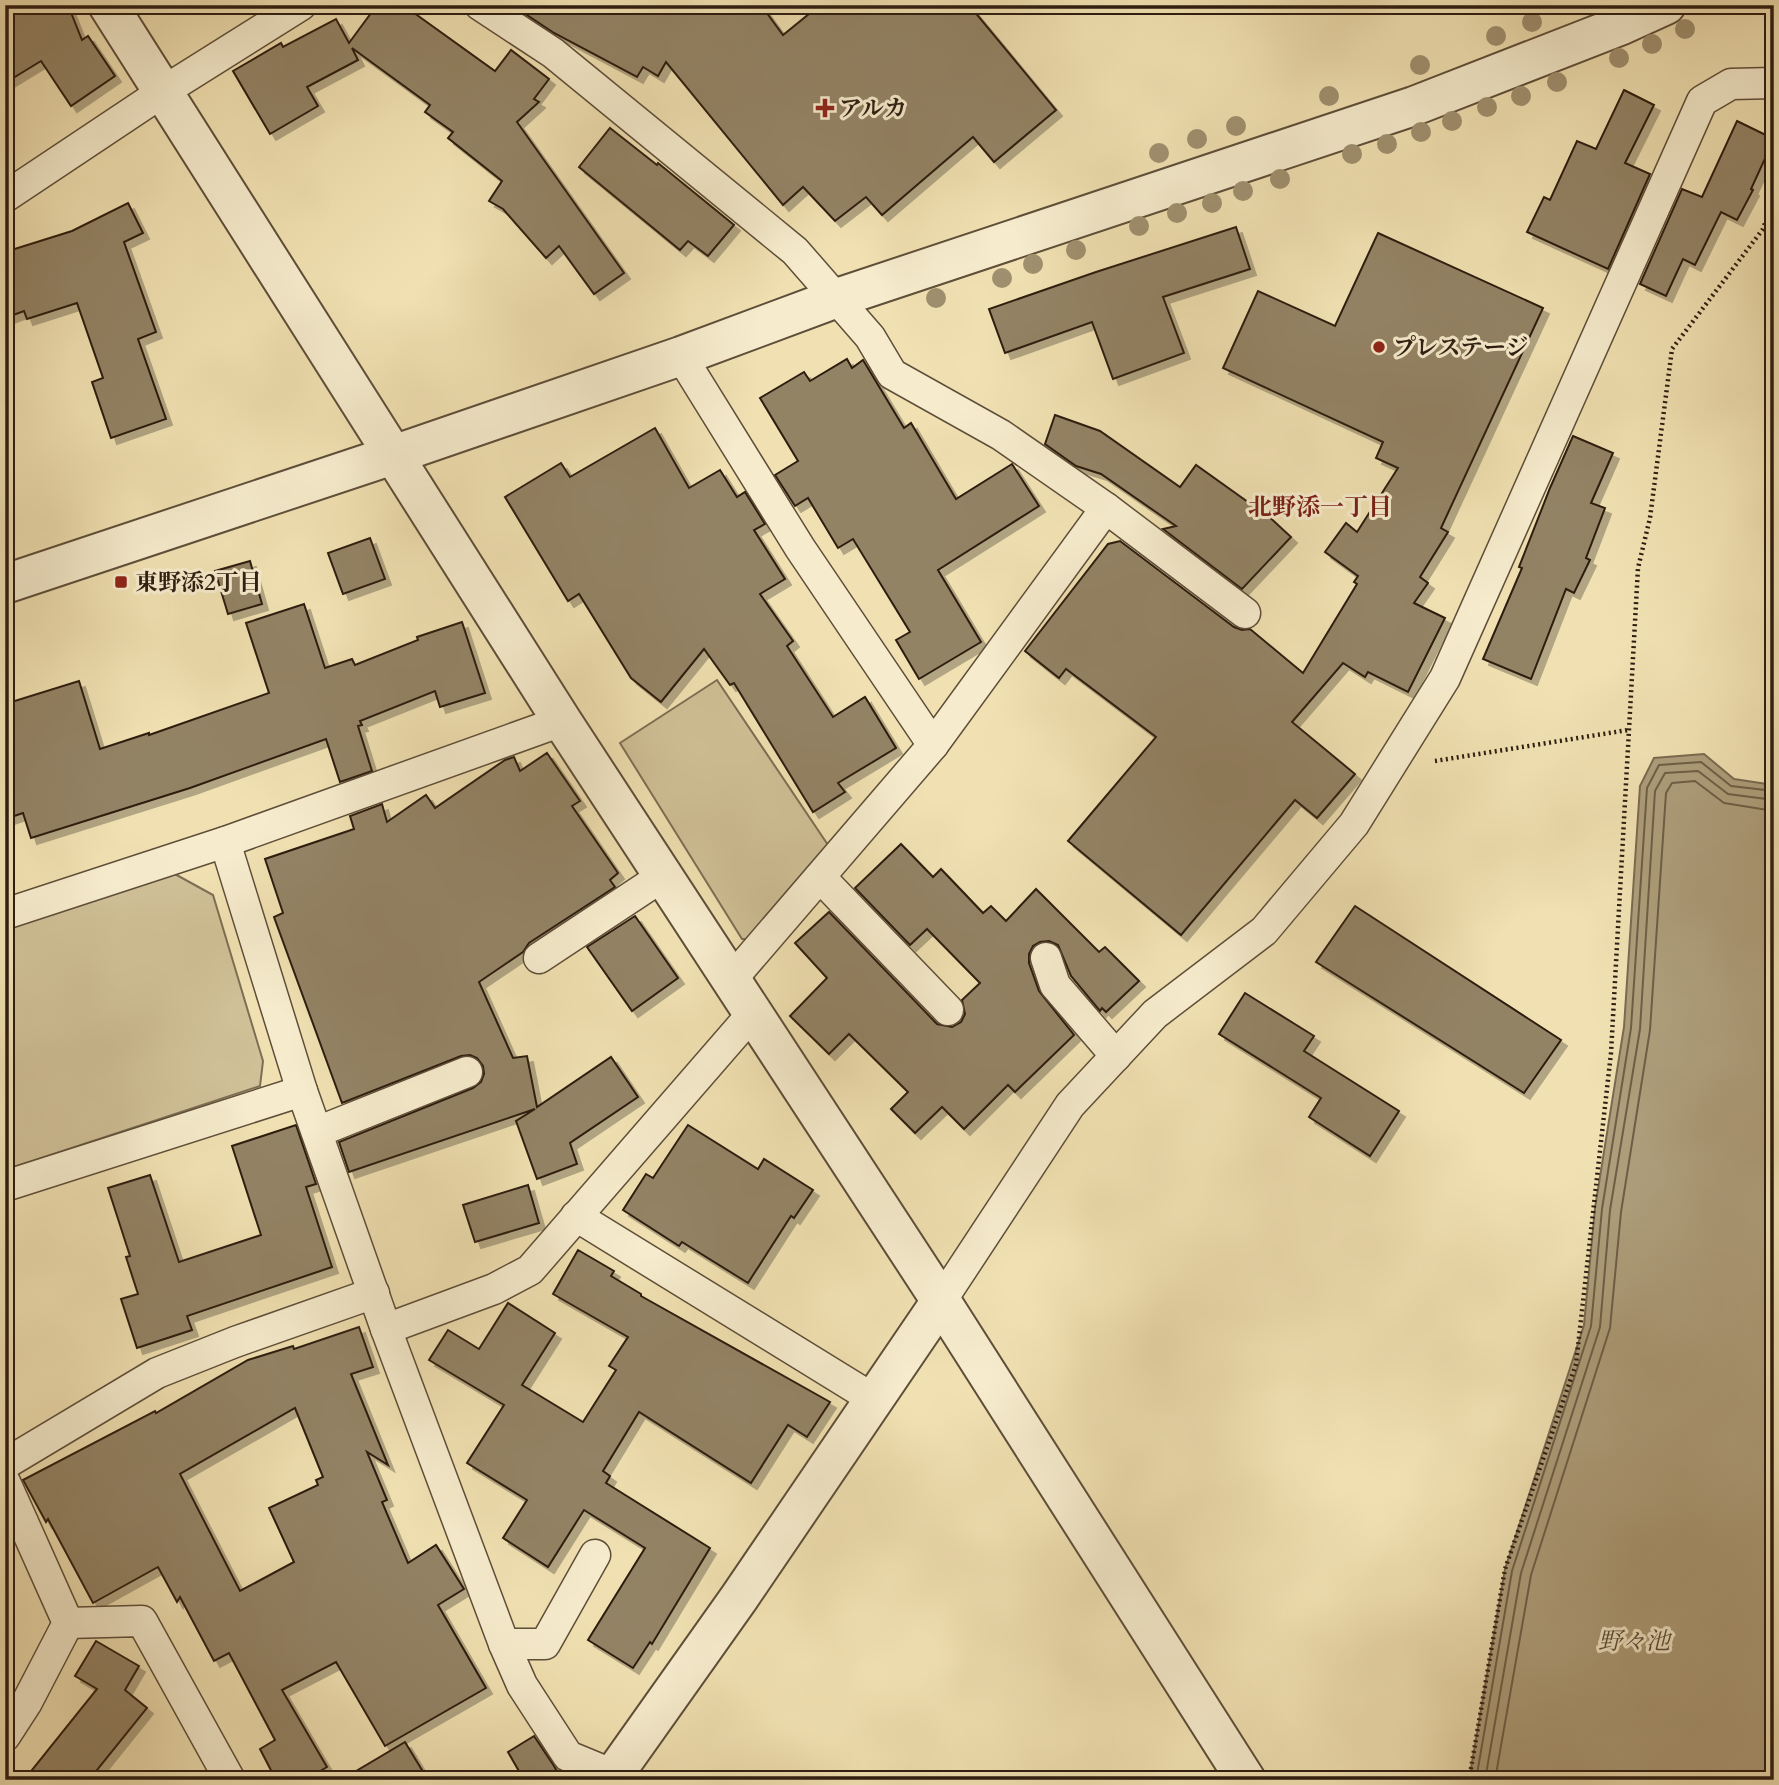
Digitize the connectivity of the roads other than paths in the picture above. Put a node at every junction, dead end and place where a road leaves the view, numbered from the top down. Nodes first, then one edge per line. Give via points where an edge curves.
1 (108, 5) edge
2 (302, 5) edge
3 (480, 5) edge
4 (1666, 5) edge
5 (1774, 83) edge
6 (164, 91) junction
7 (5, 197) edge
8 (837, 298) junction
9 (681, 356) junction
10 (393, 455) junction
11 (1106, 508) junction
12 (5, 584) edge
13 (1245, 613) dead end
14 (562, 720) junction
15 (933, 745) junction
16 (225, 842) junction
17 (663, 876) junction
18 (820, 877) junction
19 (5, 914) edge
20 (539, 958) dead end
21 (1046, 958) dead end
22 (732, 980) junction
23 (948, 1010) dead end
24 (753, 1013) junction
25 (1116, 1056) junction
26 (467, 1072) dead end
27 (302, 1091) junction
28 (317, 1132) junction
29 (5, 1186) edge
30 (576, 1216) junction
31 (374, 1293) junction
32 (941, 1301) junction
33 (386, 1329) junction
34 (875, 1401) junction
35 (5, 1464) edge
36 (5, 1482) edge
37 (595, 1555) dead end
38 (68, 1623) junction
39 (504, 1644) junction
40 (16, 1701) edge
41 (5, 1736) edge
42 (612, 1777) edge
43 (230, 1780) edge
44 (1246, 1780) edge

1 - 6 street
2 - 6 street
3 - 8 street via 552,52 795,251
4 - 8 street via 1414,106
5 - 25 street via 1731,84 1702,101 1445,678 1354,824 1264,931 1155,1014
6 - 7 street
6 - 10 street
8 - 9 street
8 - 11 street via 870,337 892,374 1001,435
9 - 10 street
9 - 15 street via 800,548
10 - 12 street
10 - 14 street
11 - 13 street
11 - 15 street
14 - 16 street
14 - 17 street
15 - 18 street
16 - 19 street
16 - 27 street
17 - 20 street
17 - 22 street
18 - 22 street
18 - 23 street
21 - 25 street via 1055,985
22 - 24 street
24 - 30 street
24 - 32 street
25 - 32 street via 1070,1105
26 - 28 street
27 - 28 street
27 - 29 street
28 - 31 street
30 - 33 street via 530,1270 494,1290
30 - 34 street
31 - 33 street
31 - 35 street via 157,1373
32 - 34 street
32 - 44 street
33 - 39 street
34 - 42 street
36 - 38 street
37 - 39 street via 545,1644
38 - 40 street
38 - 43 street via 142,1621
39 - 42 street via 522,1685 568,1756
40 - 41 street

